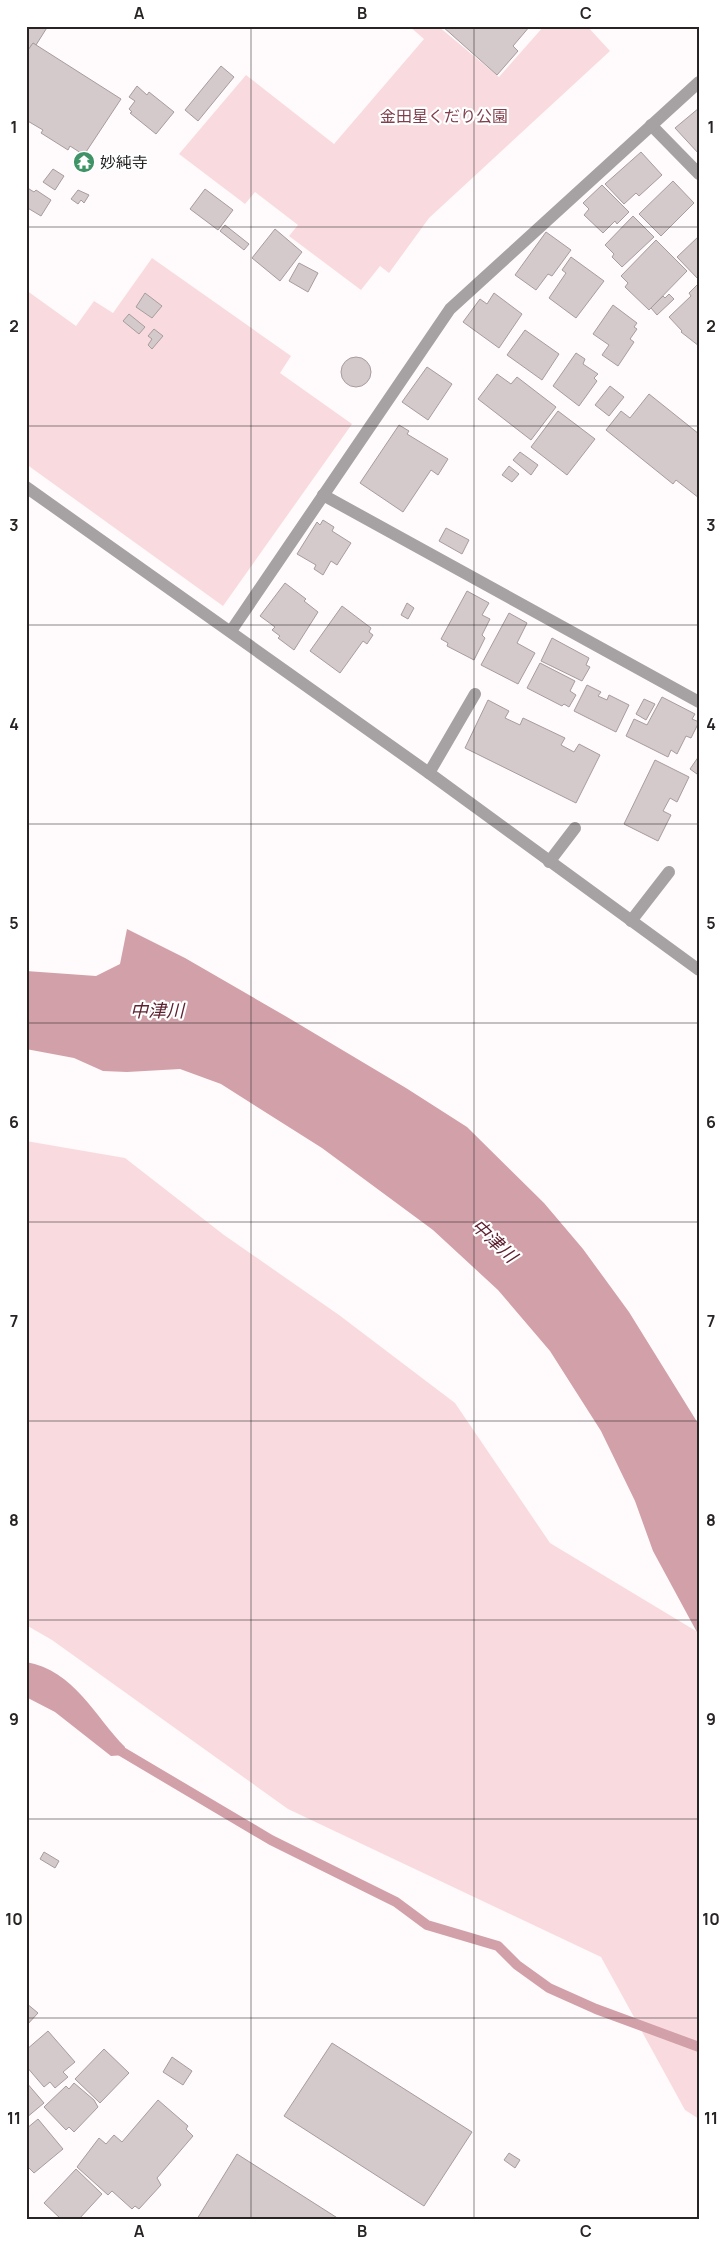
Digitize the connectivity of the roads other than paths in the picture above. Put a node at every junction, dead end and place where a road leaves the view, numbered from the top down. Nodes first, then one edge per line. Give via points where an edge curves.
1 (699, 82) edge
2 (651, 125) junction
3 (699, 174) edge
4 (26, 487) edge
5 (323, 495) junction
6 (231, 631) junction
7 (475, 694) dead end
8 (699, 702) edge
9 (429, 773) junction
10 (575, 828) dead end
11 (549, 862) junction
12 (669, 872) dead end
13 (631, 921) junction
14 (699, 970) edge

1 - 2 street
2 - 3 street
2 - 5 street via 450,309
4 - 6 street
5 - 6 street
5 - 8 street
6 - 9 street
7 - 9 street
9 - 11 street
10 - 11 street
11 - 13 street
12 - 13 street
13 - 14 street

